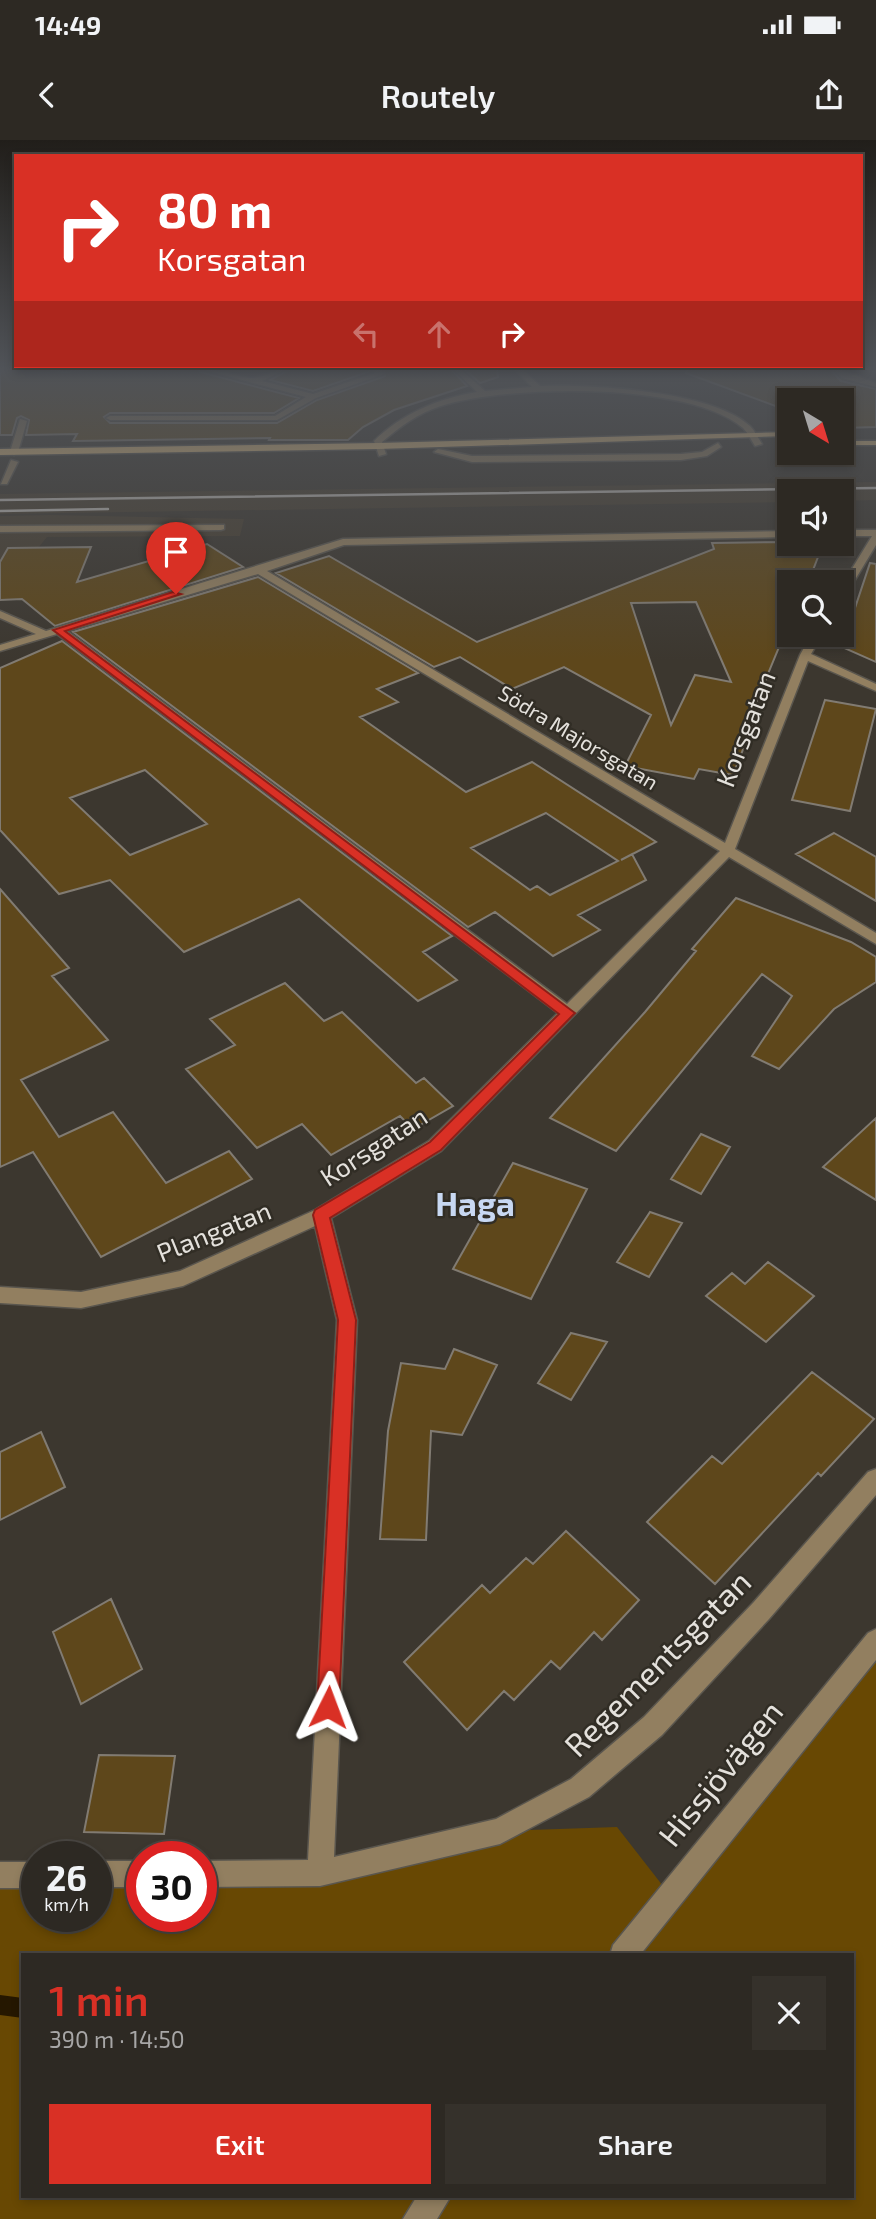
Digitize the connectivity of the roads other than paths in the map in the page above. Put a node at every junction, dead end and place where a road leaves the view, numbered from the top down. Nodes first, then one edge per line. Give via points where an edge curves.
1 (10, 466) edge
2 (4, 482) dead end
3 (221, 527) dead end
4 (0, 529) edge
5 (777, 534) edge
6 (854, 534) edge
7 (876, 535) edge
8 (260, 570) junction
9 (854, 573) edge
10 (0, 614) edge
11 (51, 632) junction
12 (809, 647) edge
13 (0, 648) edge
14 (805, 654) junction
15 (876, 688) edge
16 (728, 851) junction
17 (876, 939) edge
18 (568, 1013) junction
19 (321, 1215) junction
20 (0, 1296) edge
21 (876, 1479) edge
22 (876, 1641) edge
23 (320, 1873) junction
24 (217, 1874) edge
25 (0, 1875) edge
26 (21, 1875) edge
27 (625, 1953) edge
28 (434, 2198) edge
29 (418, 2219) edge

1 - 2 street
3 - 4 street
5 - 8 street via 342,542
6 - 7 street
7 - 9 street
8 - 11 street
8 - 16 street, Södra Majorsgatan
10 - 11 street
11 - 13 street
11 - 18 street
12 - 14 street, Korsgatan
14 - 15 street
14 - 16 street, Korsgatan
16 - 17 street, Södra Majorsgatan
16 - 18 street, Korsgatan
18 - 19 street, Korsgatan via 435,1146
19 - 20 street, Plangatan via 183,1278 81,1300
19 - 23 street, Korsgatan via 347,1320
21 - 23 street, Regementsgatan via 662,1716 580,1788 500,1831
22 - 27 street, Hissjövägen
23 - 24 street, Regementsgatan
25 - 26 street
28 - 29 street

